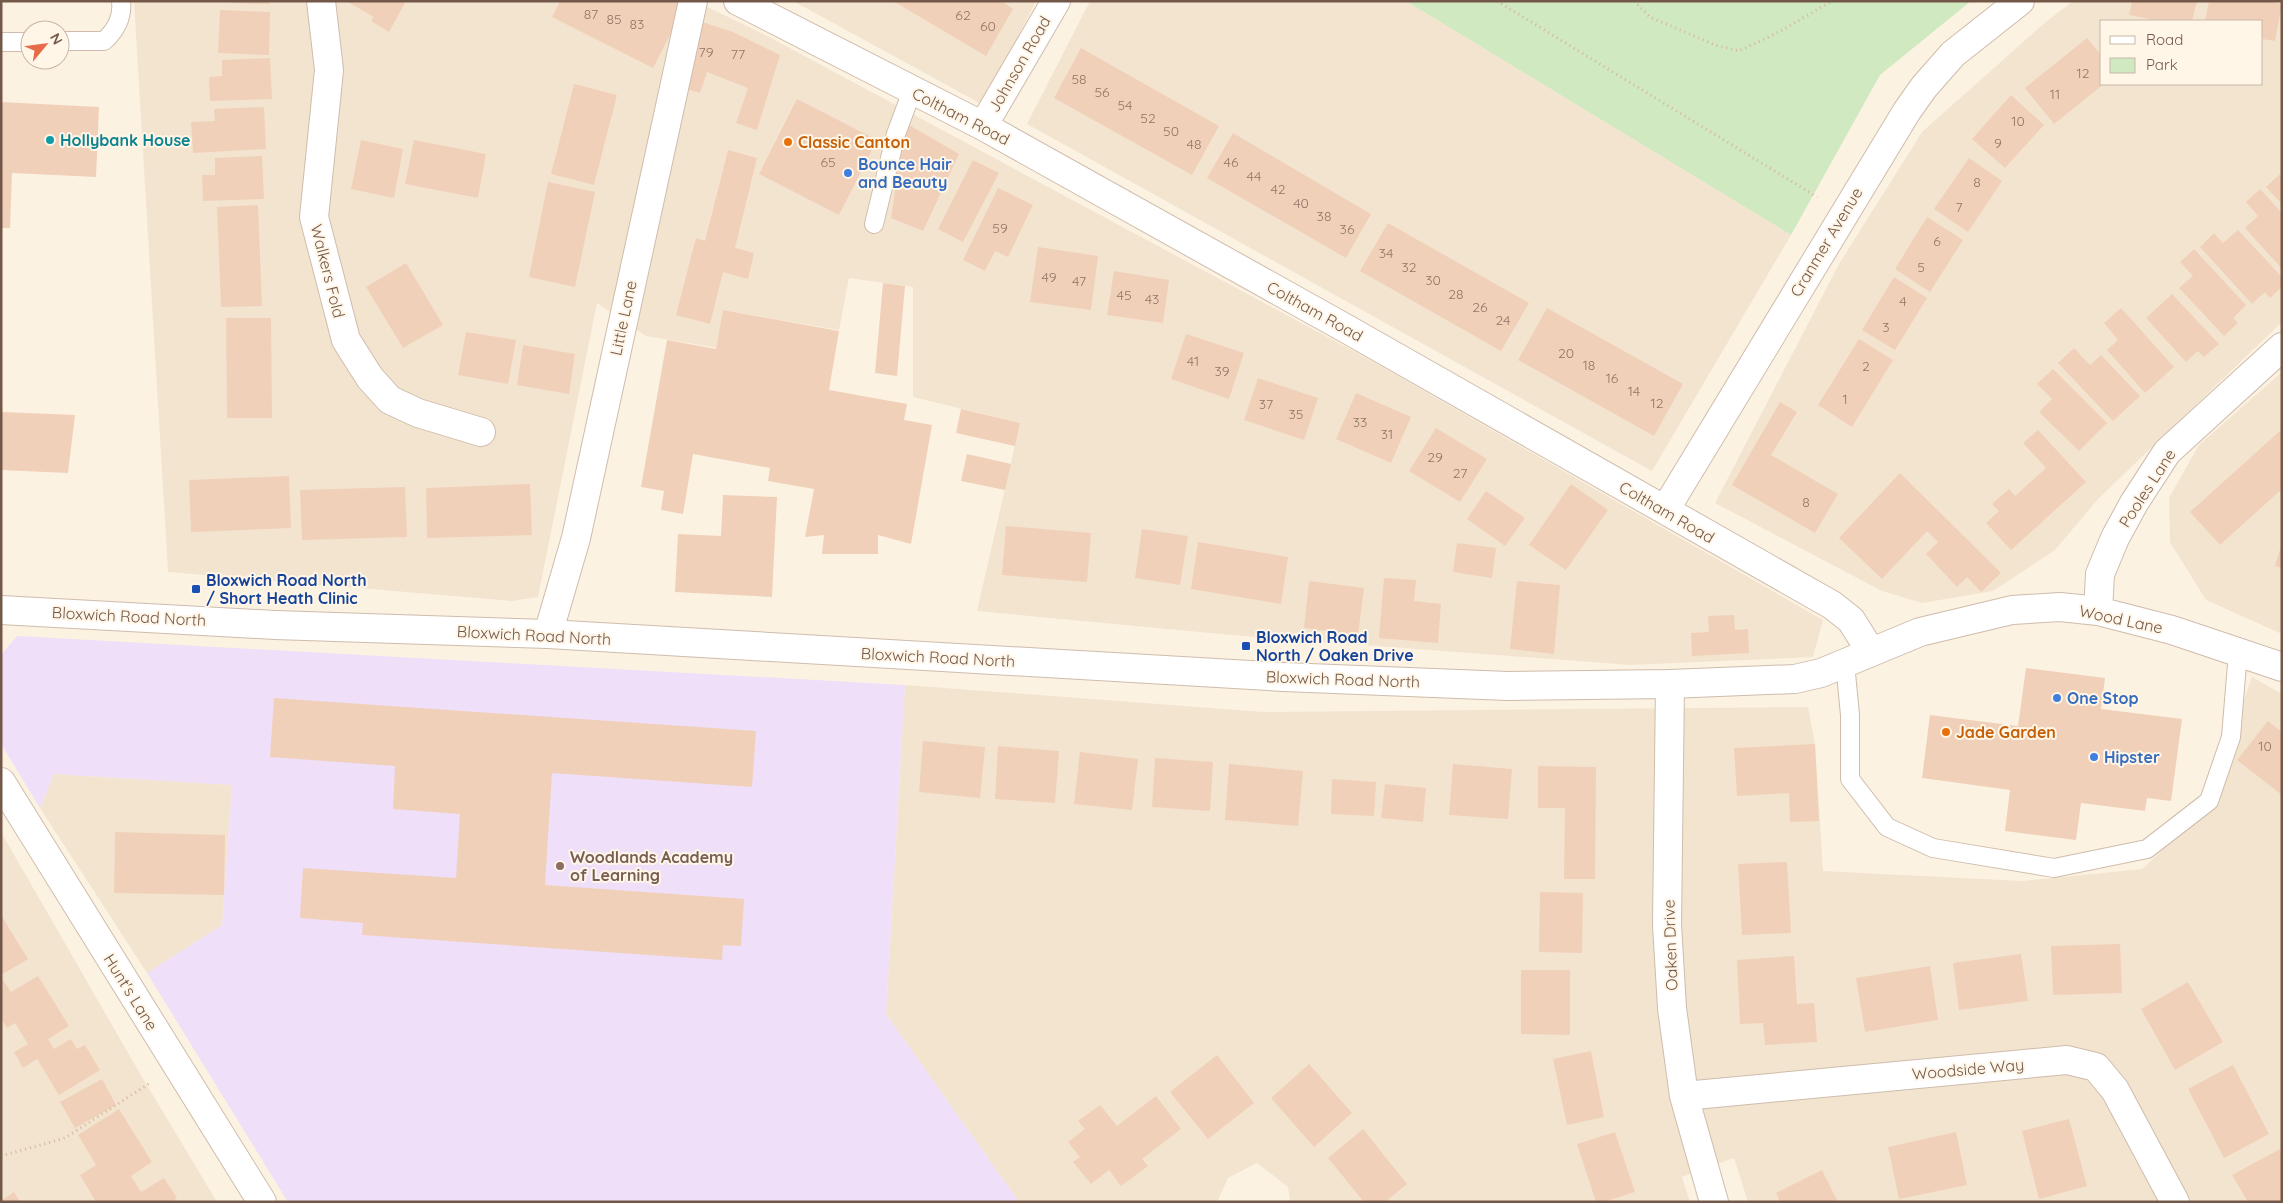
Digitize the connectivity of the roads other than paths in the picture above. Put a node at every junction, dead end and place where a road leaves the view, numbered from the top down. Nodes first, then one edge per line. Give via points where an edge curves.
1 (121, 1) edge
2 (321, 1) edge
3 (693, 1) edge
4 (738, 1) edge
5 (1056, 1) edge
6 (2020, 1) edge
7 (70, 41) edge
8 (3, 42) dead end
9 (20, 42) edge
10 (912, 91) junction
11 (983, 126) junction
12 (874, 224) dead end
13 (2282, 348) edge
14 (481, 432) dead end
15 (1665, 510) junction
16 (1, 610) edge
17 (2098, 611) junction
18 (548, 634) junction
19 (1871, 652) junction
20 (2238, 652) junction
21 (1845, 663) junction
22 (2282, 667) edge
23 (1670, 684) junction
24 (1, 782) edge
25 (1684, 1096) junction
26 (262, 1202) edge
27 (1714, 1202) edge
28 (2175, 1202) edge

1 - 7 lane via 118,25 104,41
2 - 14 street, Walkers Fold via 329,70 314,217 346,340 370,378 390,400 418,413
3 - 18 street, Little Lane via 576,538
4 - 10 street, Coltham Road
5 - 11 street, Johnson Road
6 - 15 street, Cranmer Avenue via 1953,54 1907,111
8 - 9 lane
10 - 11 street, Coltham Road
10 - 12 lane via 896,134
11 - 15 street, Coltham Road
13 - 17 street, Pooles Lane via 2167,452 2115,538 2100,574
15 - 19 street, Coltham Road via 1832,605 1851,620
16 - 18 street, Bloxwich Road North via 275,625
17 - 19 street, Wood Lane via 2060,607 2012,610 1920,632
17 - 20 street, Wood Lane via 2172,630
18 - 23 street, Bloxwich Road North via 1284,677 1508,686
19 - 21 street, Bloxwich Road North
20 - 21 lane via 2231,737 2209,801 2147,849 2054,868 1933,848 1887,827 1850,779 1850,715
20 - 22 street, Wood Lane
21 - 23 street, Bloxwich Road North via 1794,679
23 - 25 street, Oaken Drive via 1667,925 1672,1008
24 - 26 street, Hunt's Lane
25 - 27 street, Oaken Drive
25 - 28 street, Woodside Way via 2067,1060 2096,1067 2115,1090

